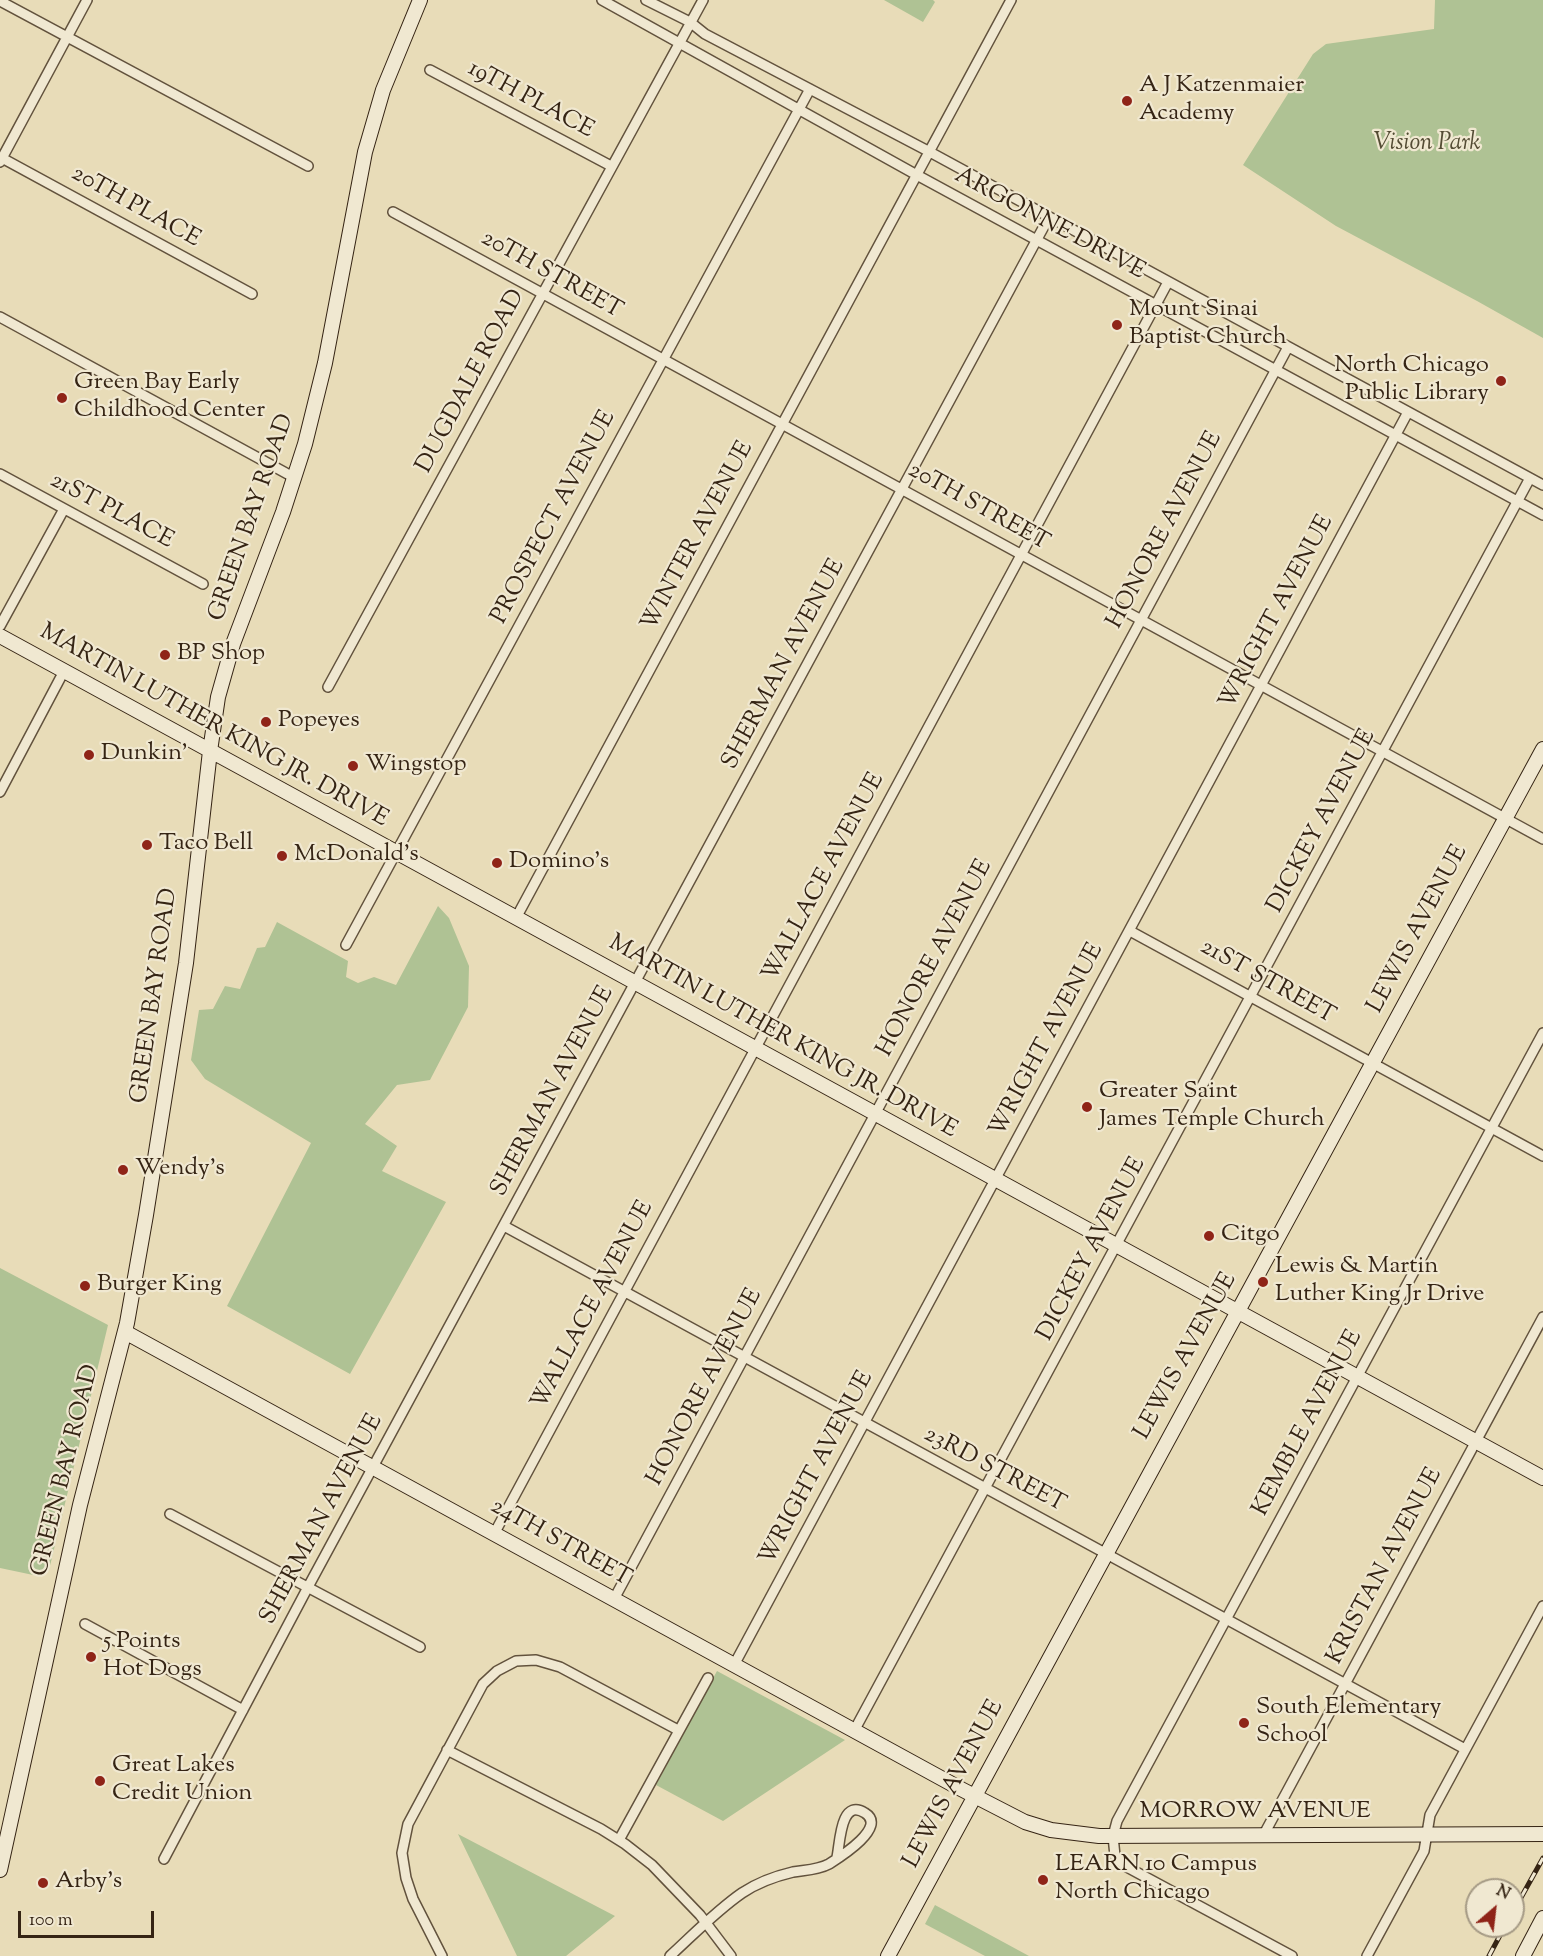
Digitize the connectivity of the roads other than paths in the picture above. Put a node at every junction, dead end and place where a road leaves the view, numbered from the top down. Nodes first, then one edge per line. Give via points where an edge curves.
1 (0, 0) edge
2 (87, 0) edge
3 (420, 0) edge
4 (602, 0) edge
5 (646, 0) edge
6 (703, 0) edge
7 (1011, 0) edge
8 (690, 22) junction
9 (68, 37) junction
10 (679, 41) junction
11 (430, 70) dead end
12 (810, 89) junction
13 (798, 110) junction
14 (928, 151) junction
15 (1, 159) edge
16 (308, 166) dead end
17 (611, 166) junction
18 (915, 174) junction
19 (393, 212) dead end
20 (1049, 217) junction
21 (1036, 240) junction
22 (1168, 282) junction
23 (542, 293) junction
24 (252, 294) dead end
25 (1156, 305) junction
26 (0, 317) edge
27 (1288, 347) junction
28 (663, 359) junction
29 (1275, 370) junction
30 (1408, 412) junction
31 (781, 424) junction
32 (1396, 435) junction
33 (0, 474) edge
34 (295, 478) junction
35 (1530, 478) junction
36 (1543, 485) edge
37 (902, 489) junction
38 (1518, 501) junction
39 (64, 509) junction
40 (1543, 515) edge
41 (1022, 555) junction
42 (203, 584) dead end
43 (1141, 620) junction
44 (0, 627) edge
45 (0, 636) edge
46 (64, 671) junction
47 (1262, 686) junction
48 (328, 687) dead end
49 (1543, 749) edge
50 (210, 751) junction
51 (1383, 752) junction
52 (0, 792) edge
53 (1505, 818) junction
54 (1543, 839) edge
55 (396, 852) junction
56 (516, 918) junction
57 (1130, 930) junction
58 (346, 945) dead end
59 (636, 983) junction
60 (1251, 997) junction
61 (1543, 1033) edge
62 (755, 1048) junction
63 (1373, 1063) junction
64 (875, 1114) junction
65 (1491, 1128) junction
66 (1543, 1156) edge
67 (996, 1180) junction
68 (504, 1226) junction
69 (1117, 1246) junction
70 (624, 1291) junction
71 (1238, 1312) junction
72 (1543, 1317) edge
73 (125, 1332) junction
74 (745, 1357) junction
75 (1356, 1377) junction
76 (865, 1423) junction
77 (1476, 1442) junction
78 (374, 1468) junction
79 (1543, 1478) edge
80 (986, 1489) junction
81 (170, 1514) dead end
82 (494, 1534) junction
83 (1106, 1552) junction
84 (308, 1587) junction
85 (614, 1599) junction
86 (1543, 1606) edge
87 (1225, 1619) junction
88 (86, 1624) dead end
89 (420, 1647) dead end
90 (734, 1665) junction
91 (708, 1678) dead end
92 (1345, 1684) junction
93 (243, 1710) junction
94 (678, 1730) junction
95 (854, 1731) junction
96 (1465, 1749) junction
97 (447, 1750) junction
98 (974, 1796) junction
99 (1543, 1834) edge
100 (1427, 1835) junction
101 (1113, 1836) junction
102 (1263, 1836) junction
103 (619, 1840) junction
104 (837, 1857) junction
105 (164, 1859) dead end
106 (0, 1870) edge
107 (1543, 1918) edge
108 (707, 1923) junction
109 (442, 1956) edge
110 (670, 1956) edge
111 (732, 1956) edge
112 (888, 1956) edge
113 (1292, 1956) edge
114 (1367, 1956) edge
115 (1522, 1956) edge

1 - 9 street
2 - 9 street
3 - 34 street, GREEN BAY ROAD via 378,107 365,152 321,381
4 - 10 street, ARGONNE DRIVE
5 - 8 street, ARGONNE DRIVE
6 - 8 street, DUGDALE ROAD
7 - 14 street, WINTER AVENUE
8 - 10 street, DUGDALE ROAD
8 - 12 street, ARGONNE DRIVE via 705,34
9 - 15 street
9 - 16 street
10 - 13 street, ARGONNE DRIVE
10 - 17 street, DUGDALE ROAD
11 - 17 street, 19TH PLACE
12 - 13 street, PROSPECT AVENUE
12 - 14 street, ARGONNE DRIVE
13 - 18 street, ARGONNE DRIVE
13 - 28 street, PROSPECT AVENUE
14 - 18 street, WINTER AVENUE
14 - 20 street, ARGONNE DRIVE
15 - 24 street, 20TH PLACE
17 - 23 street, DUGDALE ROAD
18 - 21 street, ARGONNE DRIVE
18 - 31 street, WINTER AVENUE
19 - 23 street, 20TH STREET
20 - 21 street, SHERMAN AVENUE
20 - 22 street, ARGONNE DRIVE
21 - 25 street, ARGONNE DRIVE
21 - 37 street, SHERMAN AVENUE
22 - 25 street, WALLACE AVENUE
22 - 27 street, ARGONNE DRIVE
23 - 28 street, 20TH STREET
23 - 48 street, DUGDALE ROAD
25 - 29 street, ARGONNE DRIVE
25 - 41 street, WALLACE AVENUE
26 - 34 street
27 - 29 street, HONORE AVENUE
27 - 30 street, ARGONNE DRIVE
28 - 31 street, 20TH STREET
28 - 55 street, PROSPECT AVENUE
29 - 32 street, ARGONNE DRIVE
29 - 43 street, HONORE AVENUE
30 - 32 street, WRIGHT AVENUE
30 - 35 street, ARGONNE DRIVE
31 - 37 street, 20TH STREET
31 - 56 street, WINTER AVENUE
32 - 38 street, ARGONNE DRIVE
32 - 47 street, WRIGHT AVENUE
33 - 39 street, 21ST PLACE
34 - 50 street, GREEN BAY ROAD via 232,644 218,696
35 - 36 street, ARGONNE DRIVE
35 - 38 street, DICKEY AVENUE
37 - 41 street, 20TH STREET
37 - 59 street, SHERMAN AVENUE
38 - 40 street, ARGONNE DRIVE
38 - 51 street, DICKEY AVENUE
39 - 42 street, 21ST PLACE
39 - 44 street
41 - 43 street, 20TH STREET
41 - 62 street, WALLACE AVENUE
43 - 47 street, 20TH STREET
43 - 64 street, HONORE AVENUE
45 - 46 street, MARTIN LUTHER KING JR. DRIVE
46 - 50 street, MARTIN LUTHER KING JR. DRIVE
46 - 52 street
47 - 51 street, 20TH STREET
47 - 57 street, WRIGHT AVENUE
49 - 53 street, LEWIS AVENUE
50 - 55 street, MARTIN LUTHER KING JR. DRIVE
50 - 73 street, GREEN BAY ROAD via 186,963
51 - 53 street, 20TH STREET
51 - 60 street, DICKEY AVENUE
53 - 54 street, 20TH STREET
53 - 63 street, LEWIS AVENUE
55 - 56 street, MARTIN LUTHER KING JR. DRIVE
55 - 58 street, PROSPECT AVENUE
56 - 59 street, MARTIN LUTHER KING JR. DRIVE
57 - 60 street, 21ST STREET
57 - 67 street, WRIGHT AVENUE
59 - 62 street, MARTIN LUTHER KING JR. DRIVE
59 - 68 street, SHERMAN AVENUE
60 - 63 street, 21ST STREET
60 - 69 street, DICKEY AVENUE
61 - 65 street, KEMBLE AVENUE
62 - 64 street, MARTIN LUTHER KING JR. DRIVE
62 - 70 street, WALLACE AVENUE
63 - 65 street, 21ST STREET
63 - 71 street, LEWIS AVENUE
64 - 67 street, MARTIN LUTHER KING JR. DRIVE
64 - 74 street, HONORE AVENUE
65 - 66 street, 21ST STREET
65 - 75 street, KEMBLE AVENUE
67 - 69 street, MARTIN LUTHER KING JR. DRIVE
67 - 76 street, WRIGHT AVENUE
68 - 70 street, 23RD STREET
68 - 78 street, SHERMAN AVENUE
69 - 71 street, MARTIN LUTHER KING JR. DRIVE
69 - 80 street, DICKEY AVENUE
70 - 74 street, 23RD STREET
70 - 82 street, WALLACE AVENUE
71 - 75 street, MARTIN LUTHER KING JR. DRIVE
71 - 83 street, LEWIS AVENUE
72 - 77 street, KRISTAN AVENUE
73 - 78 street, 24TH STREET
73 - 106 street, GREEN BAY ROAD via 80,1505
74 - 76 street, 23RD STREET
74 - 85 street, HONORE AVENUE
75 - 77 street, MARTIN LUTHER KING JR. DRIVE
75 - 87 street, KEMBLE AVENUE
76 - 80 street, 23RD STREET
76 - 90 street, WRIGHT AVENUE
77 - 79 street, MARTIN LUTHER KING JR. DRIVE
77 - 92 street, KRISTAN AVENUE
78 - 82 street, 24TH STREET
78 - 84 street, SHERMAN AVENUE
80 - 83 street, 23RD STREET
80 - 95 street, DICKEY AVENUE
81 - 84 street
82 - 85 street, 24TH STREET
83 - 87 street, 23RD STREET
83 - 98 street, LEWIS AVENUE
84 - 89 street
84 - 93 street, SHERMAN AVENUE
85 - 90 street, 24TH STREET
86 - 96 street
87 - 92 street, 23RD STREET
87 - 101 street, KEMBLE AVENUE via 1117,1821
88 - 93 street
90 - 95 street, 24TH STREET
91 - 94 street
92 - 96 street, 23RD STREET
92 - 102 street, KRISTAN AVENUE
93 - 105 street, SHERMAN AVENUE
94 - 97 street via 560,1667 536,1660 516,1662 483,1683
94 - 103 street
95 - 98 street, 24TH STREET
96 - 100 street via 1430,1815
97 - 103 street
97 - 109 street via 408,1824 402,1853 413,1899
98 - 101 street, MORROW AVENUE via 1045,1828
98 - 112 street, LEWIS AVENUE
99 - 100 street, MORROW AVENUE
100 - 102 street, MORROW AVENUE
100 - 114 street via 1424,1851
101 - 102 street, MORROW AVENUE
101 - 113 street via 1115,1856 1125,1866
103 - 108 street via 652,1865
104 - 104 street via 868,1833 872,1826 867,1813 856,1810 844,1818
104 - 108 street via 822,1866 753,1887
107 - 115 street
108 - 110 street
108 - 111 street

